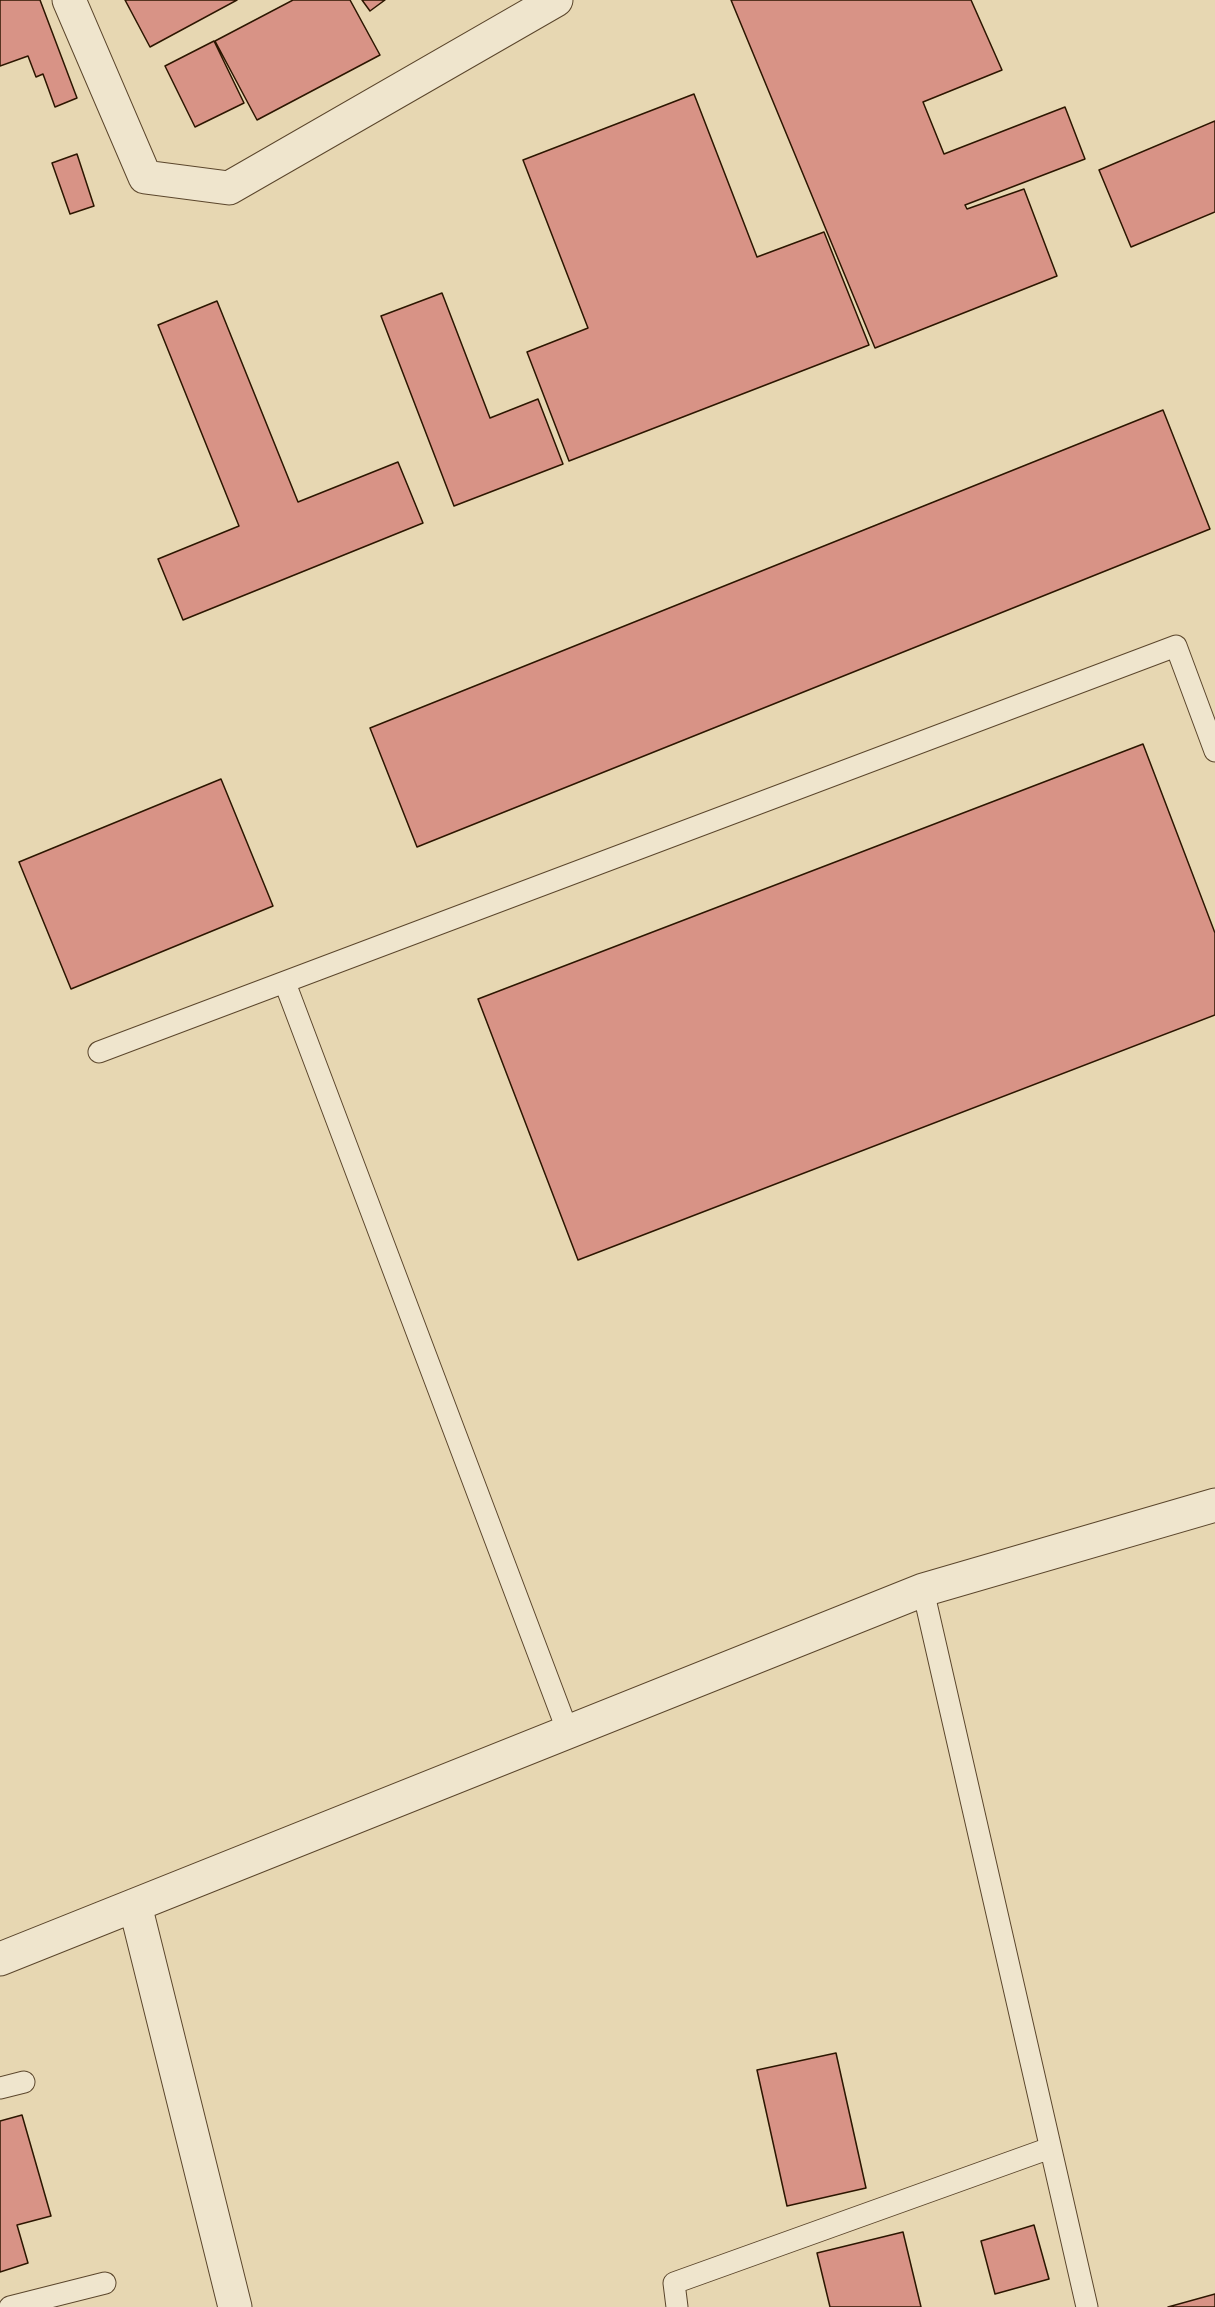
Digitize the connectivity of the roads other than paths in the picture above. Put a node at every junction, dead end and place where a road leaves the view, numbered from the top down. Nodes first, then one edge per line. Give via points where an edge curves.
1 (69, 0) edge
2 (556, 0) edge
3 (1215, 751) edge
4 (285, 983) junction
5 (99, 1052) dead end
6 (1215, 1504) edge
7 (923, 1590) junction
8 (568, 1732) junction
9 (135, 1905) junction
10 (0, 1959) edge
11 (24, 2082) dead end
12 (0, 2088) edge
13 (1050, 2148) junction
14 (105, 2283) dead end
15 (10, 2307) edge
16 (235, 2307) edge
17 (677, 2307) edge
18 (1087, 2307) edge

1 - 2 street via 145,177 229,188
3 - 4 lane via 1176,646
4 - 5 lane
4 - 8 lane
6 - 7 street
7 - 8 street
7 - 13 lane
8 - 9 street
9 - 10 street
9 - 16 street
11 - 12 lane
13 - 17 lane via 674,2283
13 - 18 lane
14 - 15 lane

